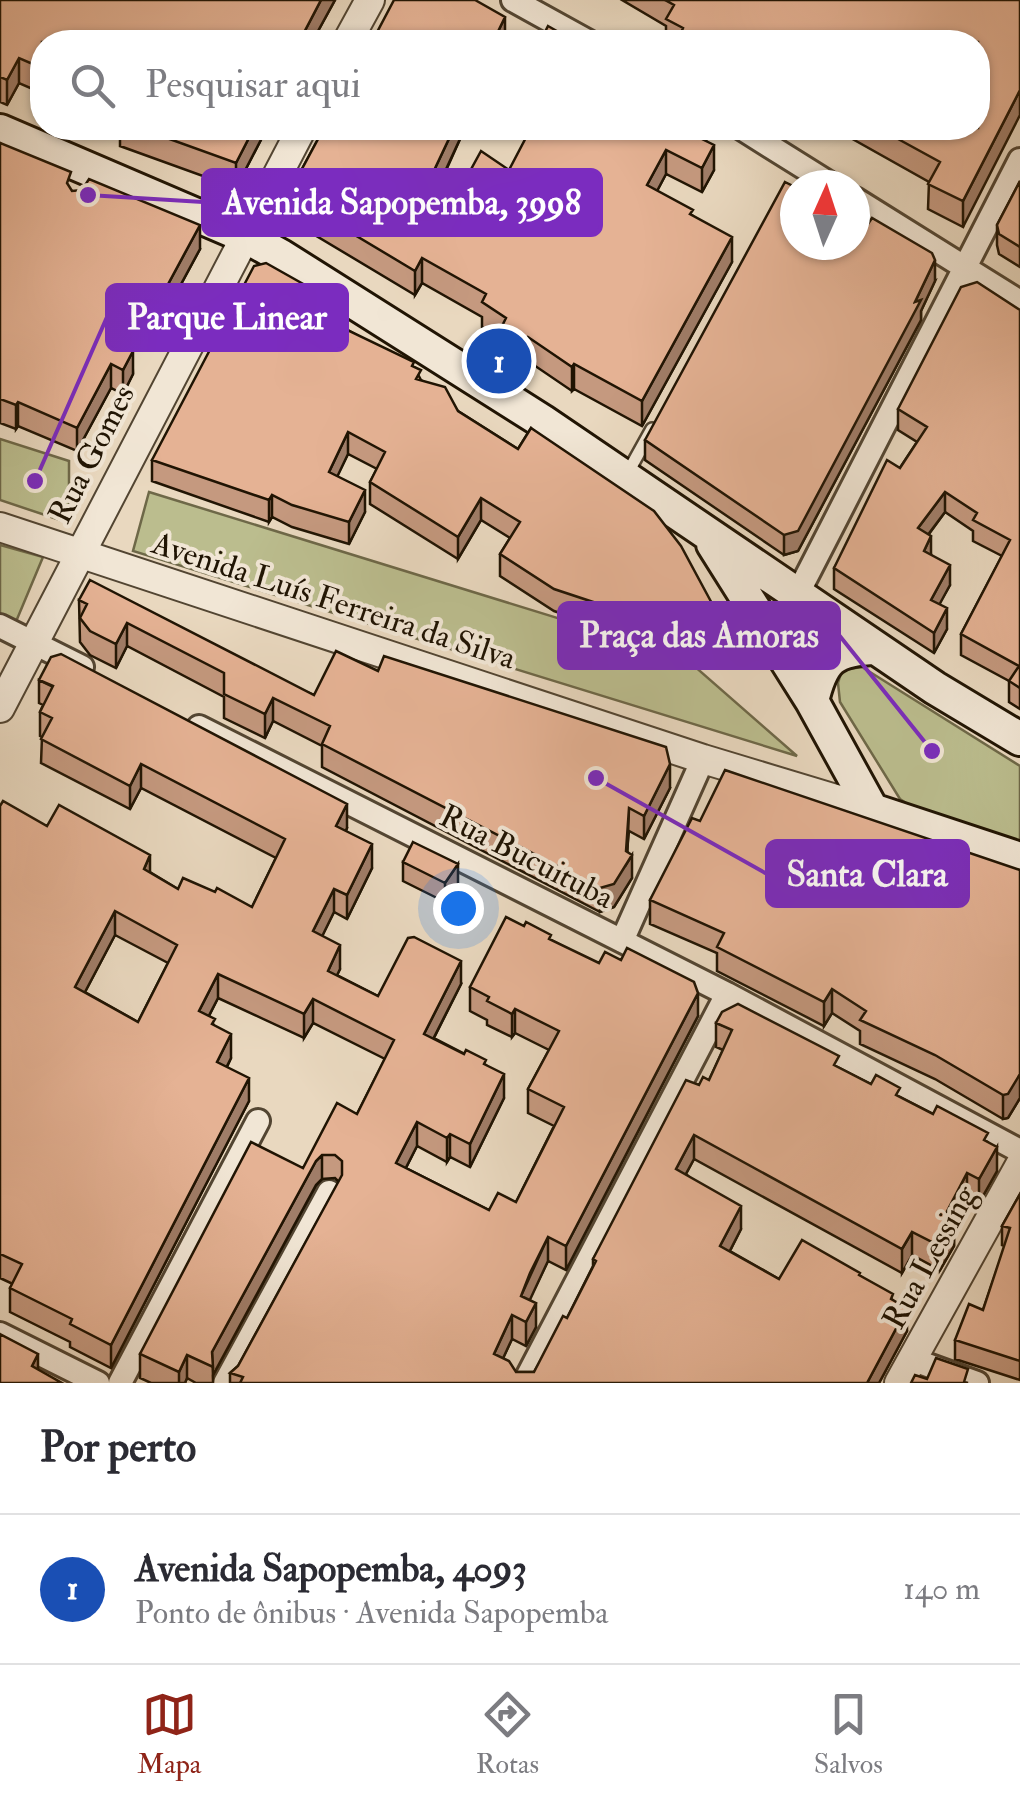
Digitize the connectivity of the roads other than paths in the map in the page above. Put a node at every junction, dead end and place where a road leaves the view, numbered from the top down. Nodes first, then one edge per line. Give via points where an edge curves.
1 (370, 0) edge
2 (513, 0) edge
3 (354, 30) edge
4 (567, 30) edge
5 (0, 131) edge
6 (296, 140) edge
7 (755, 140) edge
8 (1020, 160) edge
9 (791, 170) edge
10 (870, 208) edge
11 (244, 236) junction
12 (965, 268) junction
13 (1020, 302) edge
14 (658, 417) edge
15 (625, 478) junction
16 (0, 527) edge
17 (707, 534) junction
18 (80, 552) junction
19 (798, 595) junction
20 (0, 626) edge
21 (34, 642) junction
22 (876, 648) junction
23 (104, 678) edge
24 (812, 702) junction
25 (0, 708) edge
26 (174, 714) edge
27 (1020, 739) edge
28 (703, 759) junction
29 (872, 810) junction
30 (1020, 859) edge
31 (622, 941) junction
32 (727, 994) junction
33 (258, 1120) dead end
34 (1020, 1151) edge
35 (1020, 1165) edge
36 (329, 1192) edge
37 (0, 1334) edge
38 (905, 1371) edge
39 (98, 1383) edge
40 (120, 1383) edge
41 (224, 1383) edge
42 (524, 1383) edge
43 (977, 1383) edge

1 - 3 street
2 - 4 street
5 - 11 main road via 90,180
6 - 11 street, Rua Gomes
7 - 9 street
8 - 12 street
10 - 12 street
11 - 15 main road via 356,301
11 - 18 street, Rua Gomes
12 - 13 street
12 - 19 street
14 - 15 lane
15 - 17 main road
16 - 18 street, Avenida Luís Ferreira da Silva
17 - 19 main road
17 - 24 main road
18 - 21 street, Rua Gomes
18 - 28 street, Avenida Luís Ferreira da Silva
19 - 22 main road
20 - 21 street
21 - 23 street
21 - 25 street, Rua Gomes
22 - 24 main road via 830,658
22 - 27 main road
24 - 29 main road
26 - 31 street, Rua Bucuituba
28 - 29 street, Avenida Luís Ferreira da Silva
28 - 31 street
29 - 30 main road
31 - 32 street, Rua Bucuituba
32 - 34 street, Rua Bucuituba
32 - 42 street
33 - 40 street
35 - 38 street, Rua Lessing
36 - 41 street
37 - 39 street
38 - 43 street

